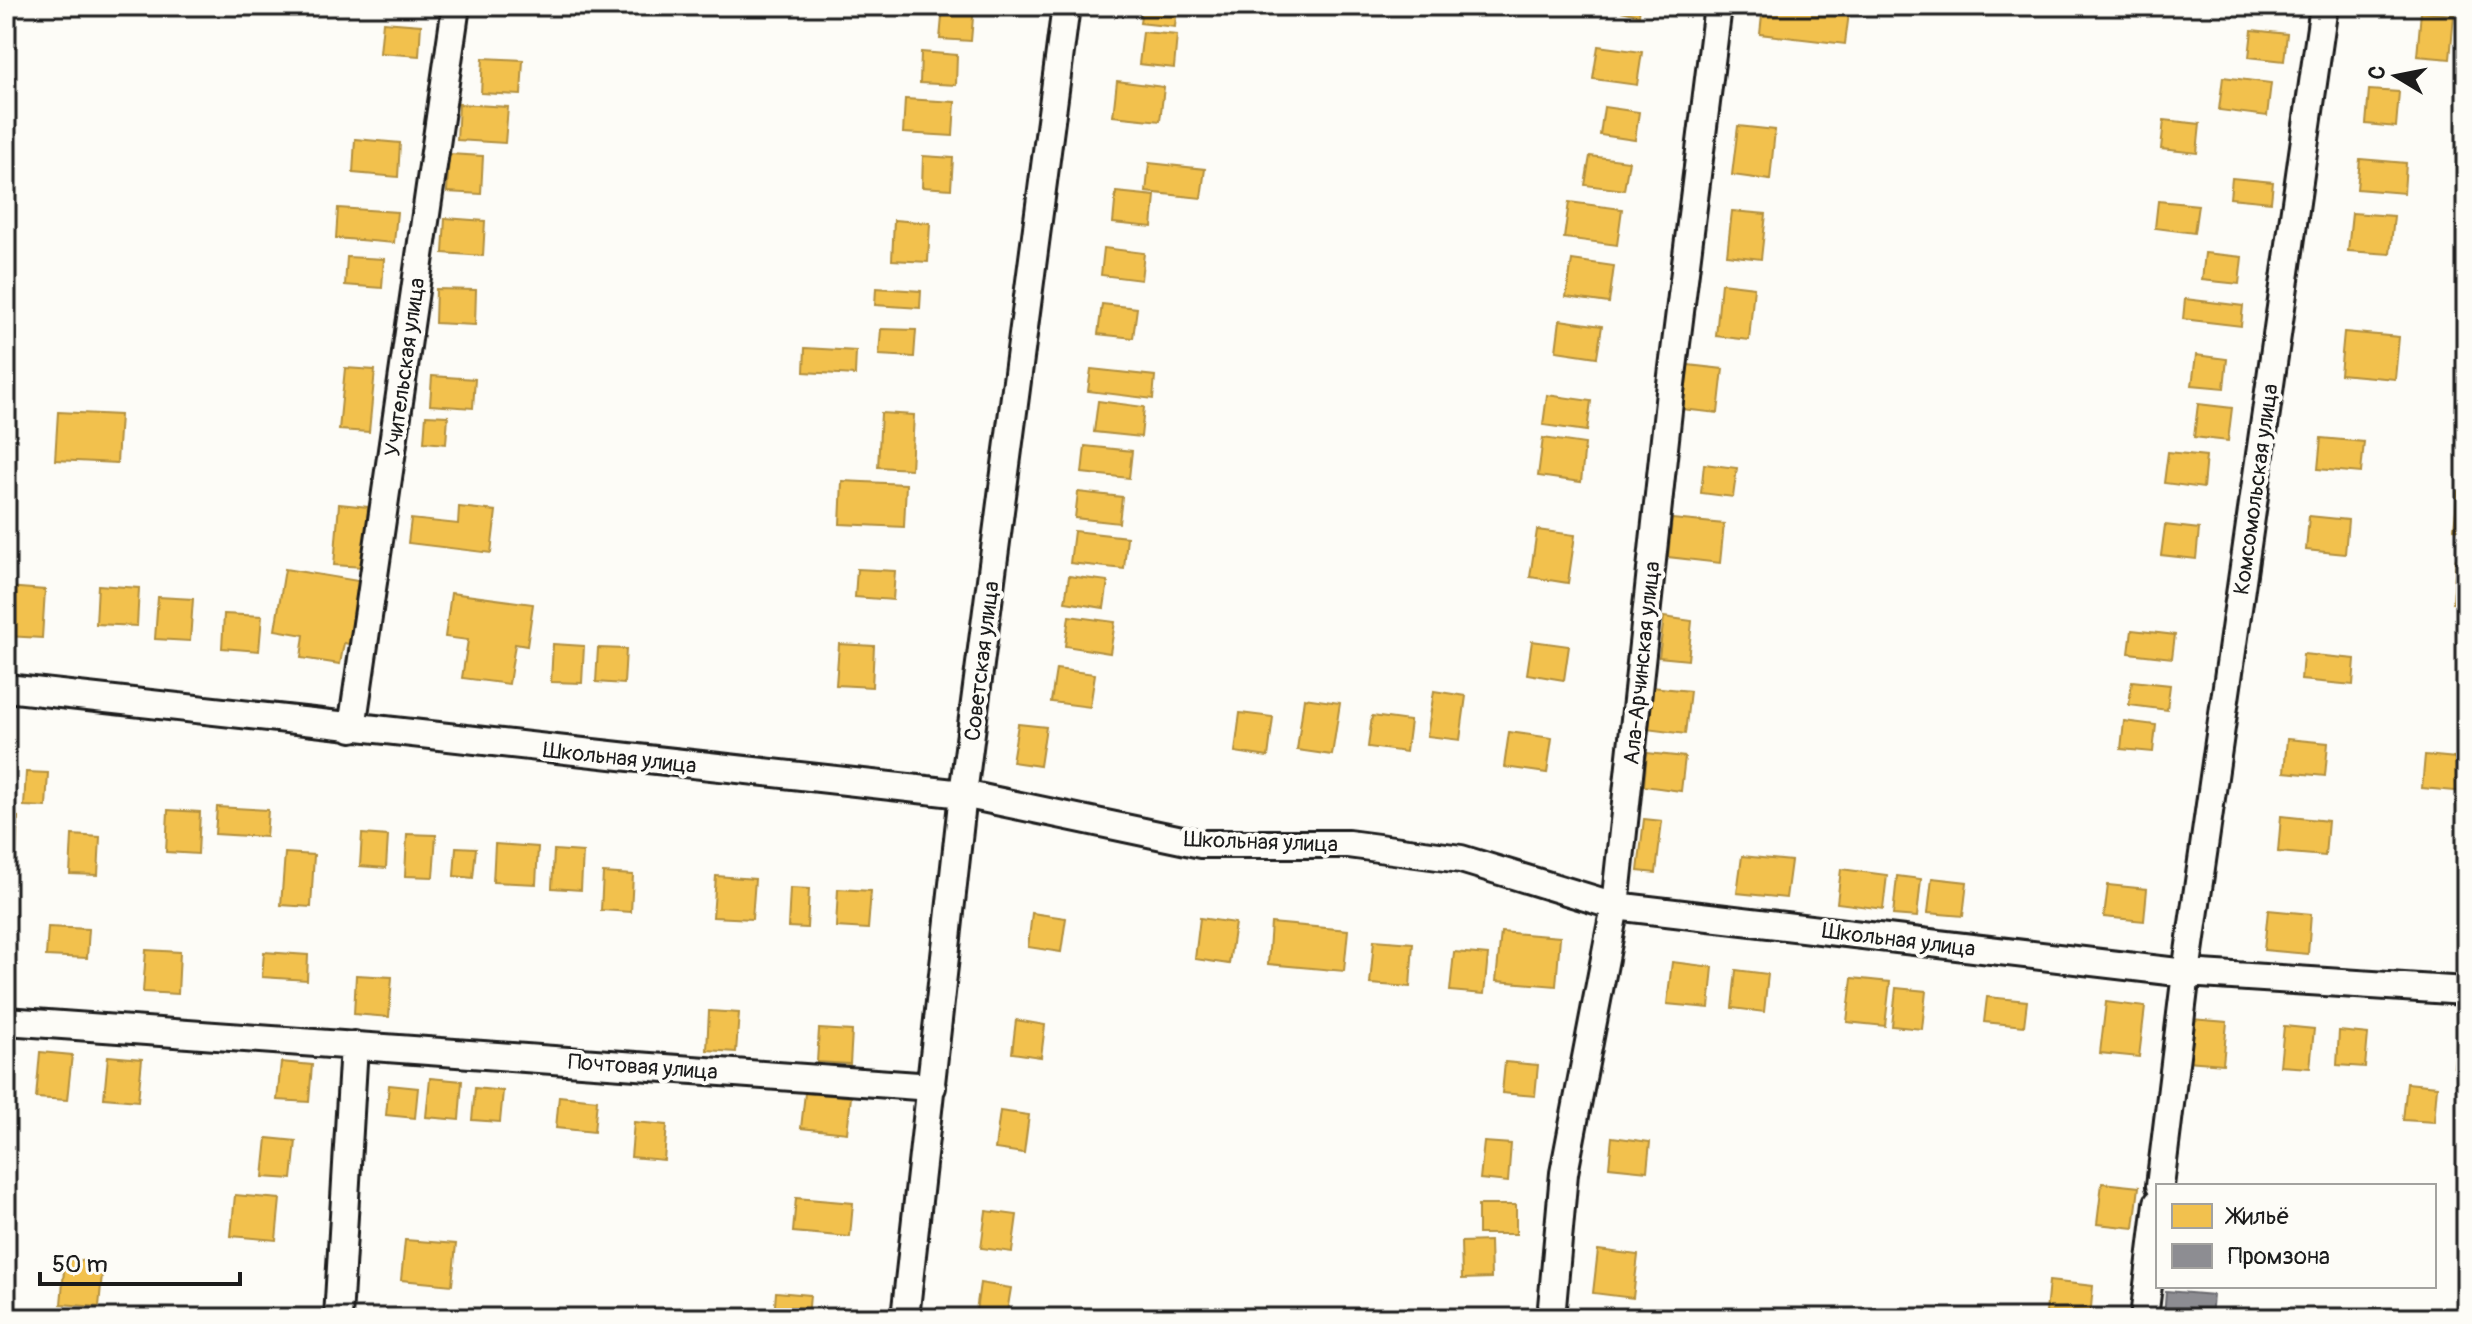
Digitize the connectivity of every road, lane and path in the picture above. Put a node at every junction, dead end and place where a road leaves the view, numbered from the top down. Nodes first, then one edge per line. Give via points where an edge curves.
1 (456, 6) edge
2 (1066, 6) edge
3 (1718, 6) edge
4 (2324, 6) edge
5 (6, 688) edge
6 (352, 728) junction
7 (963, 794) junction
8 (1615, 906) junction
9 (2186, 973) junction
10 (2466, 991) edge
11 (6, 1021) edge
12 (354, 1045) junction
13 (932, 1087) junction
14 (2160, 1184) edge
15 (2156, 1219) edge
16 (338, 1318) edge
17 (905, 1318) edge
18 (1551, 1318) edge
19 (2144, 1318) edge

1 - 6 street, Учительская улица
2 - 7 street, Советская улица
3 - 8 street, Ала-Арчинская улица
4 - 9 street, Комсомольская улица
5 - 6 street, Школьная улица
6 - 7 street, Школьная улица
7 - 8 street, Школьная улица via 1201,844 1348,844 1461,859
7 - 13 street, Советская улица
8 - 9 street, Школьная улица
8 - 18 street, Ала-Арчинская улица via 1564,1173
9 - 10 street, Школьная улица
9 - 14 street, Комсомольская улица
11 - 12 street, Почтовая улица
12 - 13 street, Почтовая улица
12 - 16 street
13 - 17 street, Советская улица
15 - 19 street

